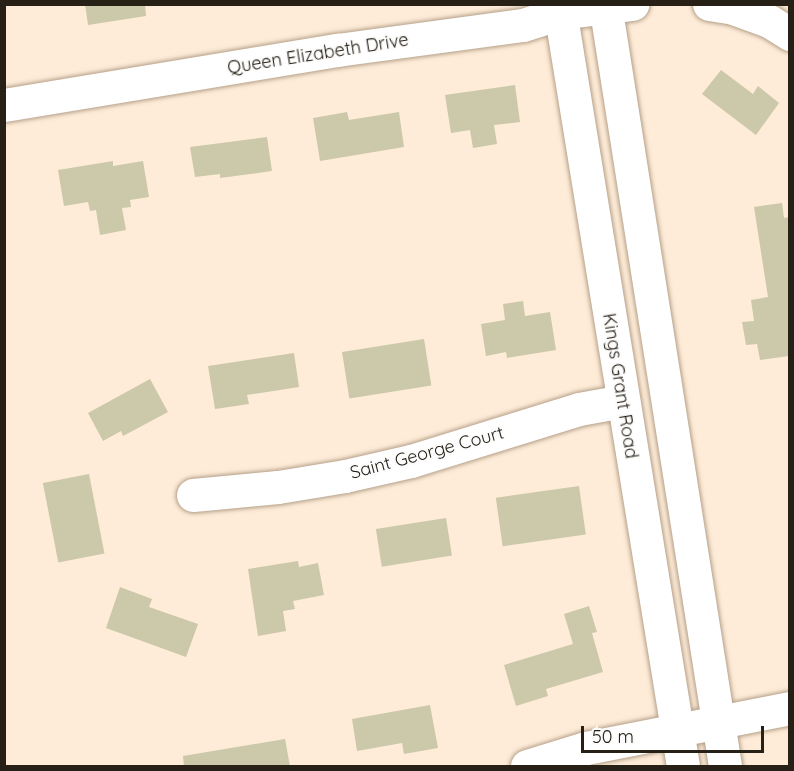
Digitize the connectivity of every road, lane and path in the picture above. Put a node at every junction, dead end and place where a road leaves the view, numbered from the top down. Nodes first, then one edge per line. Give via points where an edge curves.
1 (709, 4) edge
2 (614, 5) edge
3 (560, 9) edge
4 (789, 34) edge
5 (4, 105) edge
6 (622, 401) junction
7 (193, 495) dead end
8 (789, 708) edge
9 (718, 721) junction
10 (677, 728) junction
11 (527, 766) edge
12 (683, 766) edge
13 (725, 766) edge

1 - 4 street via 769,21
2 - 3 street, Queen Elizabeth Drive
2 - 9 street
3 - 5 street, Queen Elizabeth Drive via 523,25 337,50
3 - 6 street, Kings Grant Road
6 - 7 street, Saint George Court via 345,476
6 - 10 street, Kings Grant Road
8 - 9 street
9 - 10 street
9 - 13 street
10 - 11 street via 585,748
10 - 12 street, Kings Grant Road

